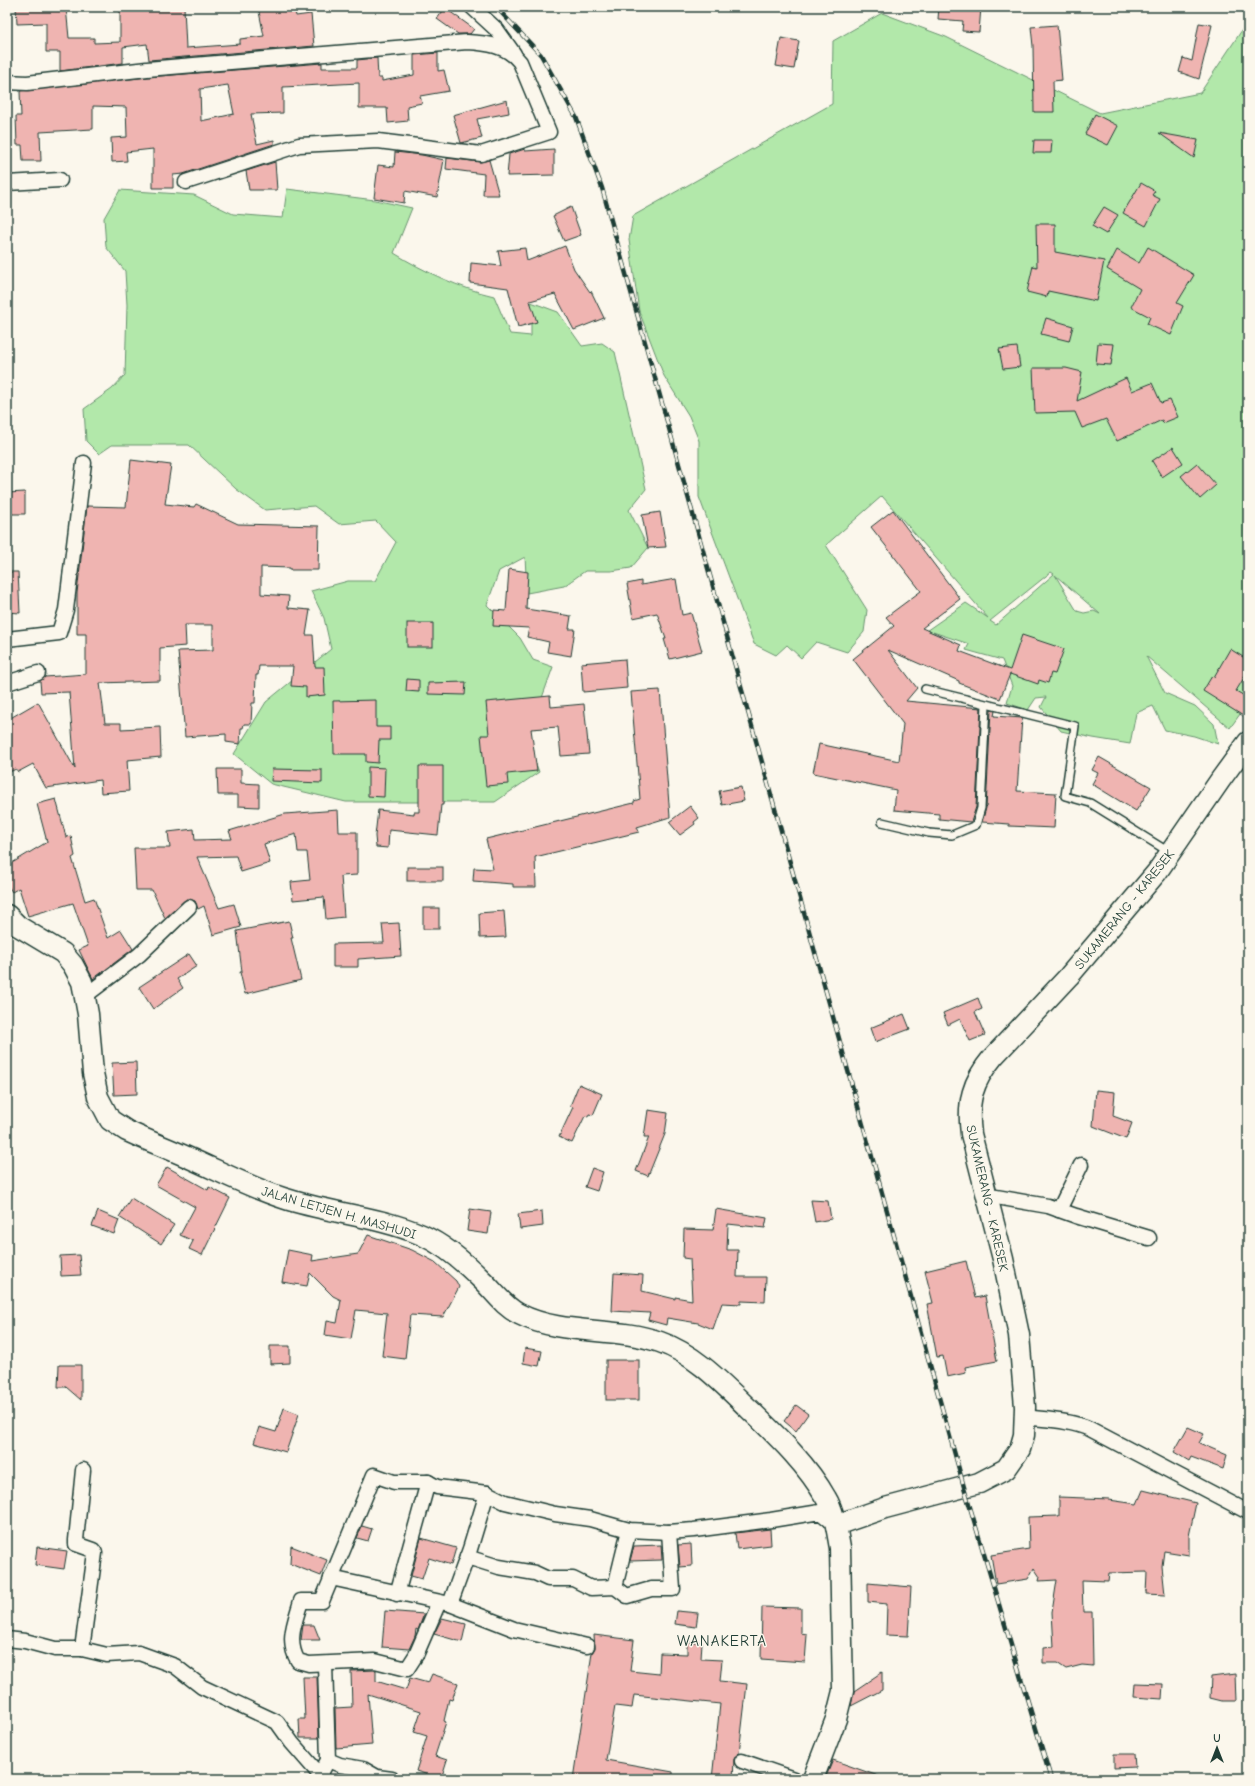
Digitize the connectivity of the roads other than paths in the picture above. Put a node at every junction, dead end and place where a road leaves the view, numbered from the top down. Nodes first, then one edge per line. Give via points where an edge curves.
1 (472, 7) edge
2 (514, 54) junction
3 (7, 82) edge
4 (60, 180) dead end
5 (186, 182) dead end
6 (7, 183) edge
7 (84, 463) dead end
8 (7, 639) edge
9 (38, 673) dead end
10 (7, 683) edge
11 (926, 690) dead end
12 (986, 705) junction
13 (1248, 742) edge
14 (882, 822) dead end
15 (1171, 853) junction
16 (189, 907) dead end
17 (7, 916) edge
18 (85, 996) junction
19 (1081, 1165) dead end
20 (986, 1195) junction
21 (1059, 1210) junction
22 (1149, 1238) dead end
23 (1024, 1417) junction
24 (83, 1470) dead end
25 (428, 1482) junction
26 (487, 1493) junction
27 (1248, 1512) edge
28 (836, 1525) junction
29 (629, 1530) junction
30 (669, 1532) junction
31 (467, 1557) junction
32 (331, 1578) junction
33 (615, 1587) junction
34 (397, 1594) junction
35 (445, 1603) junction
36 (7, 1638) edge
37 (586, 1646) dead end
38 (82, 1649) junction
39 (325, 1664) junction
40 (328, 1760) junction
41 (742, 1761) dead end
42 (320, 1777) edge
43 (377, 1778) edge
44 (392, 1779) edge
45 (794, 1779) edge
46 (813, 1779) edge

1 - 2 street via 497,30
2 - 3 street via 489,44 466,42 147,69 27,83
2 - 5 street via 520,62 549,132 481,154 378,141 299,145
4 - 6 street
7 - 8 street via 66,610 59,633
9 - 10 street
11 - 12 lane
12 - 14 lane via 981,808 976,825 952,835 929,833
12 - 15 lane via 1076,726 1065,796 1090,802
13 - 15 main road, SUKAMERANG - KARESEK
15 - 20 main road, SUKAMERANG - KARESEK via 1083,960 982,1071 972,1094 969,1117
16 - 18 street via 138,955
17 - 18 main road, JALAN LETJEN H. MASHUDI via 18,926 63,953 82,982
18 - 28 main road, JALAN LETJEN H. MASHUDI via 93,1073 98,1097 110,1120 126,1131 242,1183 284,1198 380,1222 423,1236 458,1258 482,1279 507,1307 537,1322 639,1337 659,1341 678,1349 717,1378 791,1450 827,1499
19 - 21 street
20 - 21 street
20 - 23 main road, SUKAMERANG - KARESEK via 1019,1335
21 - 22 street
23 - 27 street via 1078,1424 1090,1429
23 - 28 main road, SUKAMERANG - KARESEK via 1024,1435 1020,1449 1006,1469 996,1475 979,1483 885,1508
24 - 38 street via 76,1544 95,1553
25 - 26 street via 437,1487
25 - 32 street via 394,1482 374,1475
25 - 34 street
26 - 29 street via 505,1502 590,1519
26 - 31 street
28 - 30 street via 820,1512
28 - 46 main road, JALAN LETJEN H. MASHUDI via 840,1548 843,1691 836,1720
29 - 30 street
29 - 33 street
30 - 33 street via 673,1589 651,1589 627,1596
31 - 33 street via 499,1567 535,1573 548,1579 573,1579 591,1588
31 - 35 street
32 - 34 street
32 - 39 street via 322,1601 301,1601 292,1631 292,1652 298,1661
34 - 35 street
35 - 37 street via 514,1629
35 - 39 street via 407,1670 375,1661
36 - 38 street via 54,1649
38 - 42 street via 107,1655 139,1653 175,1666 202,1687 277,1722
39 - 40 street
40 - 42 street
40 - 43 street via 364,1769
41 - 45 street
43 - 44 street

